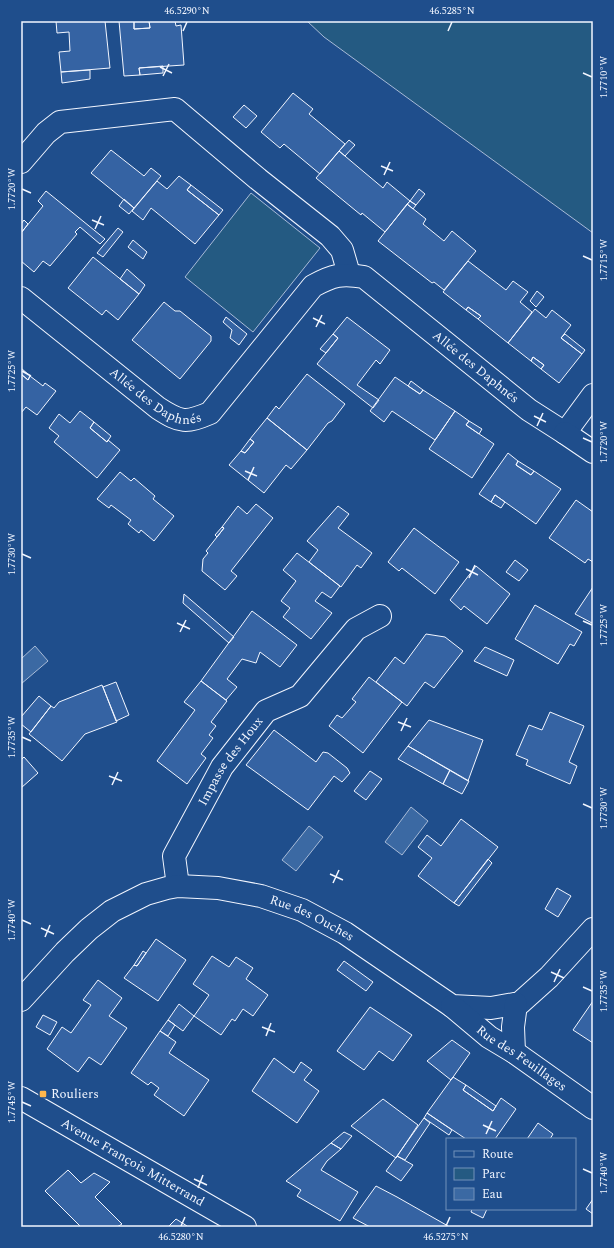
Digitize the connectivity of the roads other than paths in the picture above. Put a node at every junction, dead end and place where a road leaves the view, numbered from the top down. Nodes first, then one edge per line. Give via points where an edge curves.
1 (21, 162) edge
2 (349, 274) junction
3 (21, 298) edge
4 (593, 395) edge
5 (565, 433) junction
6 (593, 452) edge
7 (380, 616) dead end
8 (178, 886) junction
9 (593, 929) edge
10 (21, 1000) edge
11 (516, 1004) junction
12 (452, 1006) junction
13 (514, 1052) junction
14 (21, 1098) edge
15 (593, 1108) edge
16 (245, 1227) edge

1 - 2 street via 46,133 60,122 175,109 330,236 342,250
2 - 3 street, Allée des Daphnés via 328,278 313,286 210,413 194,420 180,420 158,408
2 - 5 street, Allée des Daphnés via 364,277 529,410
4 - 5 street
5 - 6 street, Allée des Daphnés
7 - 8 street, Impasse des Houx via 356,629 300,696 266,711 222,768 174,856
8 - 10 street, Rue des Ouches via 146,894 112,911 65,952
8 - 12 street, Rue des Ouches via 218,888 261,896 302,910 344,933
9 - 11 street via 549,977
11 - 12 street via 491,1008
11 - 13 street via 513,1027
12 - 13 street, Rue des Feuillages via 489,1037
13 - 15 street, Rue des Feuillages
14 - 16 street, Avenue François Mitterrand

